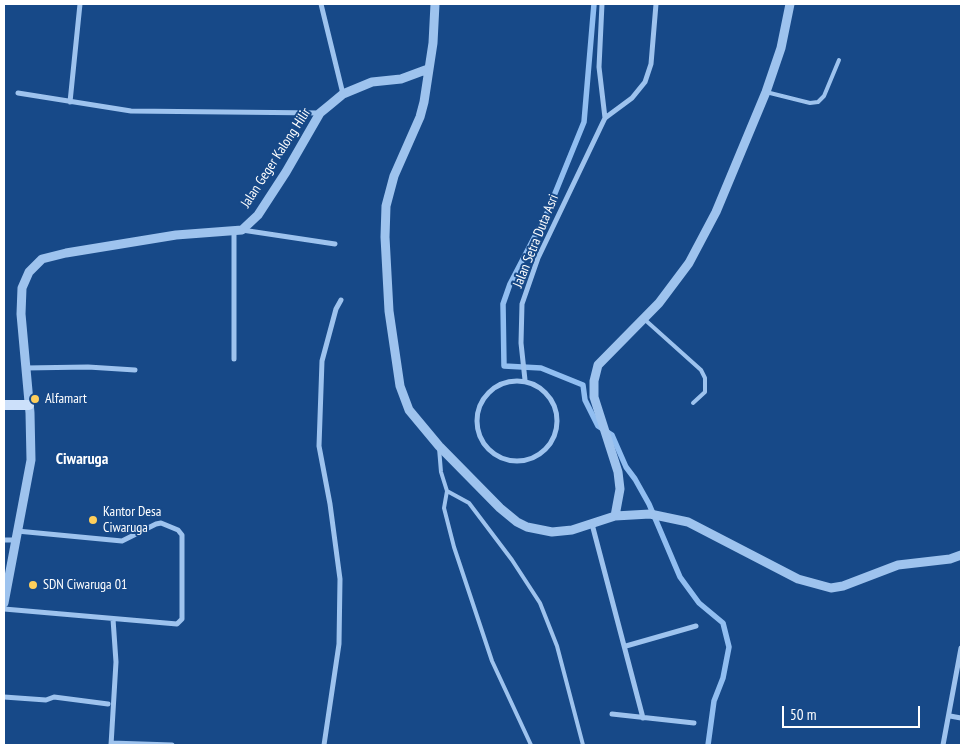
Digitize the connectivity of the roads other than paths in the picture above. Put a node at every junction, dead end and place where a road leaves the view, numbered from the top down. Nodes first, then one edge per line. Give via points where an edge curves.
1 (80, 4) edge
2 (321, 4) edge
3 (435, 4) edge
4 (602, 4) edge
5 (656, 4) edge
6 (790, 4) edge
7 (839, 60) dead end
8 (428, 69) junction
9 (766, 92) junction
10 (18, 93) dead end
11 (343, 94) junction
12 (70, 102) junction
13 (320, 113) junction
14 (605, 118) junction
15 (238, 230) junction
16 (335, 244) dead end
17 (341, 300) dead end
18 (643, 318) junction
19 (234, 359) dead end
20 (24, 368) junction
21 (135, 370) dead end
22 (525, 380) junction
23 (693, 404) dead end
24 (4, 405) edge
25 (28, 405) junction
26 (439, 446) junction
27 (447, 491) junction
28 (615, 516) junction
29 (592, 524) junction
30 (17, 531) junction
31 (4, 540) edge
32 (16, 540) junction
33 (961, 555) edge
34 (4, 603) edge
35 (4, 609) edge
36 (113, 619) junction
37 (696, 626) dead end
38 (626, 646) junction
39 (961, 648) edge
40 (4, 697) edge
41 (108, 704) dead end
42 (612, 714) dead end
43 (950, 716) junction
44 (643, 718) junction
45 (961, 718) edge
46 (694, 723) dead end
47 (111, 744) edge
48 (172, 745) edge
49 (324, 745) edge
50 (531, 745) edge
51 (583, 745) edge
52 (943, 745) edge

1 - 12 street
2 - 11 street
3 - 8 street
4 - 14 street via 599,67
5 - 14 street, Jalan Setra Duta Asri via 651,64 644,82 632,98
6 - 9 street via 781,48
7 - 9 lane via 824,96 818,102
8 - 11 street, Jalan Geger Kalong Hilir via 401,79 372,82
8 - 26 street via 420,117 394,176 386,206 385,237 389,311 400,386 408,410
9 - 18 street via 716,212 689,263 659,303
10 - 12 street
11 - 13 street, Jalan Geger Kalong Hilir
12 - 13 street via 131,111
13 - 15 street, Jalan Geger Kalong Hilir via 258,215
14 - 22 street, Jalan Setra Duta Asri via 555,218 522,304 521,343
15 - 16 street
15 - 19 street
15 - 20 street via 125,242 42,259 29,272 22,288
17 - 49 street via 321,370 319,446 340,579 339,644
18 - 23 lane via 701,370 705,378 705,392
18 - 28 street via 598,365 594,381 594,397 618,472 620,489
20 - 21 street
20 - 25 street
22 - 22 street via 546,394 553,404 556,429 544,451 533,458 508,461 486,448 478,432 477,413 489,392 500,384
24 - 25 main road
25 - 30 street via 30,460
26 - 27 lane via 441,472
26 - 29 street via 516,522 552,532
27 - 50 lane via 444,508 454,546 492,660
27 - 51 lane via 469,503 540,603 557,646
28 - 29 street
28 - 33 street via 650,514 688,522 798,579 831,588 898,566
29 - 38 street
30 - 32 street
30 - 36 street via 122,541 156,524 181,532 182,621 177,624
31 - 32 street
32 - 34 street
35 - 36 street
36 - 47 street via 116,662
37 - 38 street
38 - 44 street
39 - 43 street
40 - 41 street via 46,700 54,697
42 - 44 street
43 - 45 street
43 - 52 street
44 - 46 street
47 - 48 street

